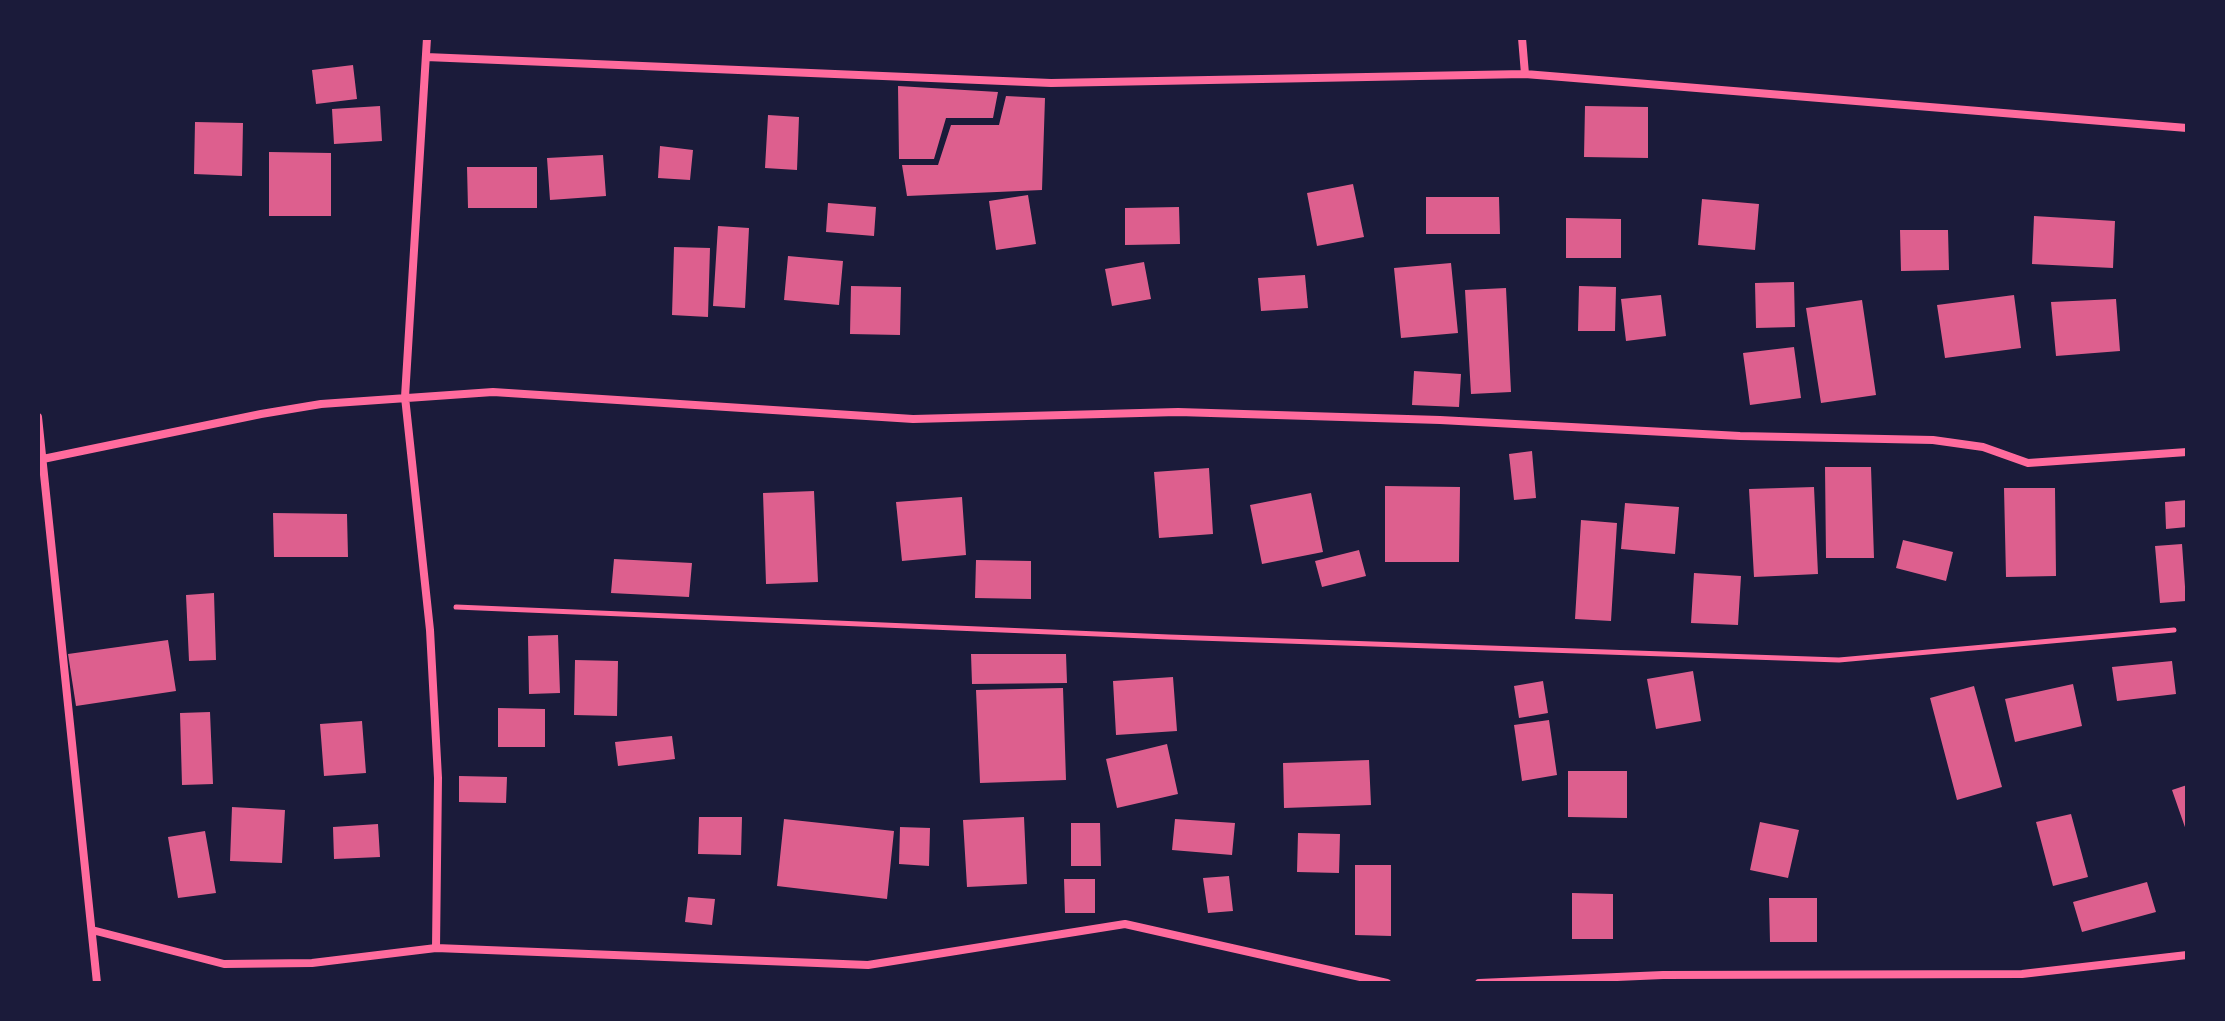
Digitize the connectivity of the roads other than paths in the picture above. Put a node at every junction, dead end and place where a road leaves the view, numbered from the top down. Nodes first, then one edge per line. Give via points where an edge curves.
1 (427, 38) edge
2 (1522, 38) edge
3 (426, 57) junction
4 (1525, 74) junction
5 (2187, 128) edge
6 (405, 397) junction
7 (38, 417) edge
8 (2187, 452) edge
9 (40, 460) edge
10 (92, 930) junction
11 (436, 948) junction
12 (2187, 955) edge
13 (97, 983) edge
14 (1387, 983) edge
15 (1479, 983) edge

1 - 3 street
2 - 4 street
3 - 4 street via 1051,83
3 - 6 street
4 - 5 street
6 - 8 street via 493,392 913,419 1178,412 1933,440 1983,447 2028,463
6 - 9 street via 261,414
6 - 11 street via 438,778
7 - 9 street
9 - 10 street
10 - 11 street via 224,964 312,963
10 - 13 street
11 - 14 street via 868,965 1125,924
12 - 15 street via 2022,974 1663,975

